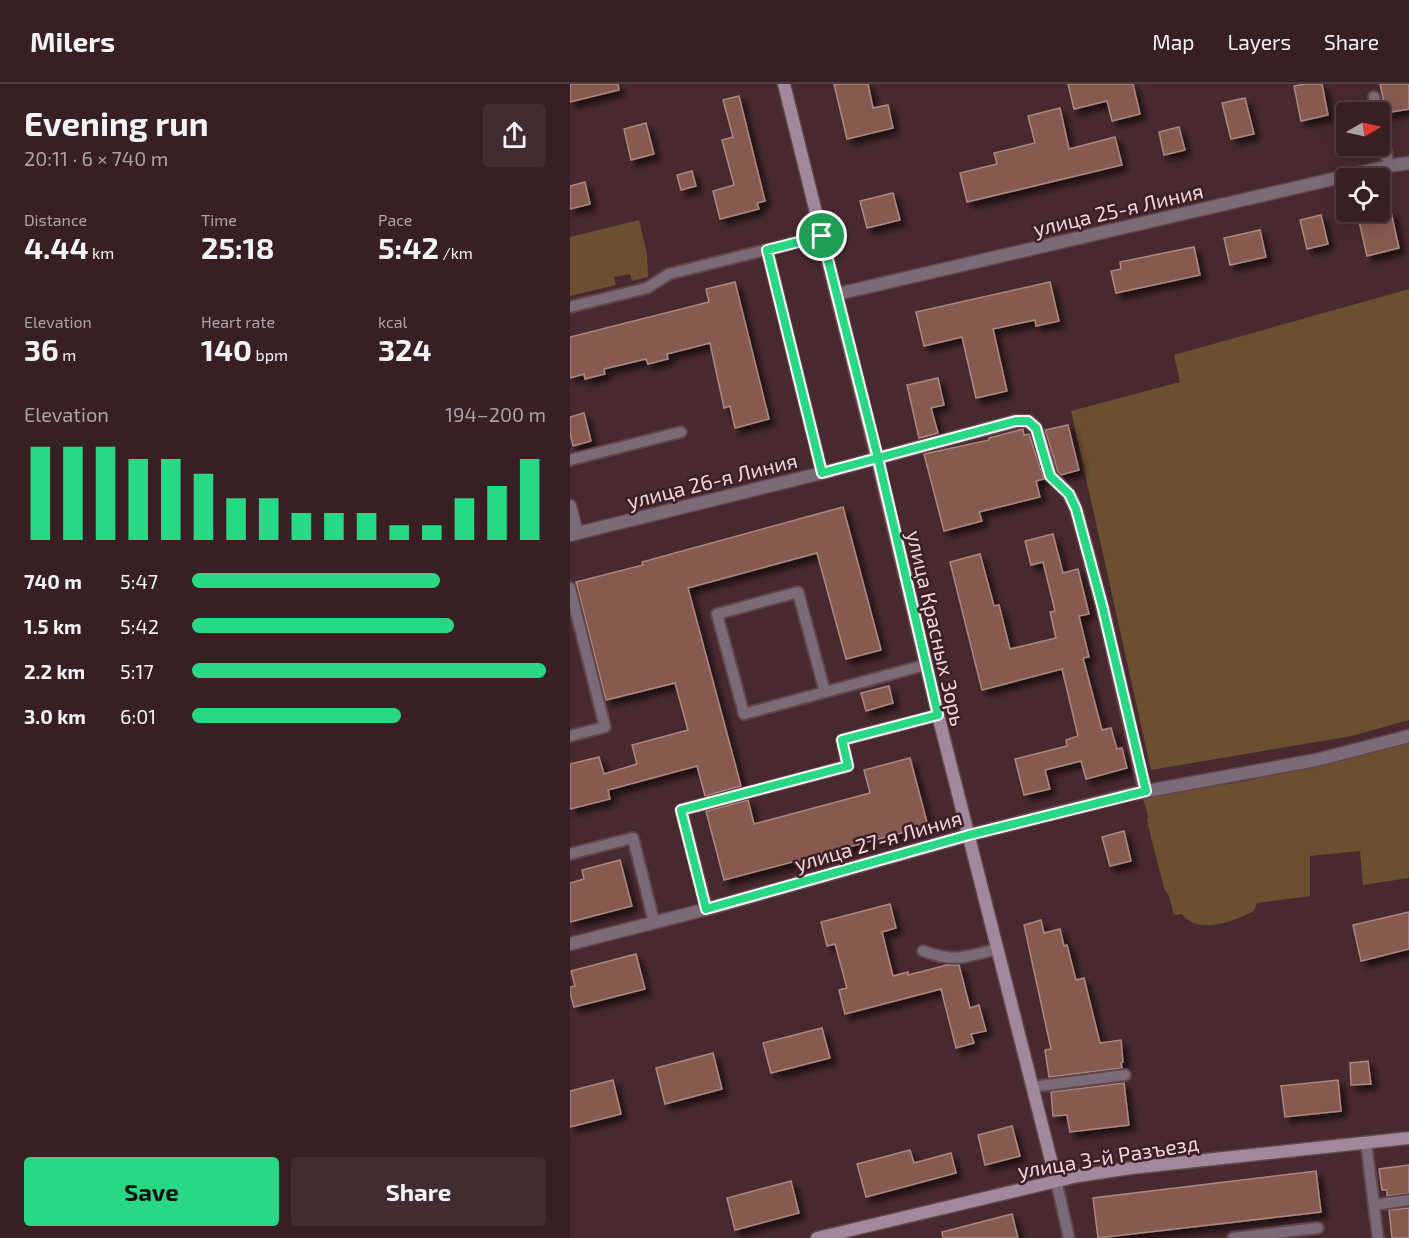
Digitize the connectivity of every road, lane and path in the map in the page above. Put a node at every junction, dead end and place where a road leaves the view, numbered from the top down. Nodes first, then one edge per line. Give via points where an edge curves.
1 (784, 84) edge
2 (1374, 98) dead end
3 (1375, 102) edge
4 (1387, 156) edge
5 (1409, 163) edge
6 (1389, 166) junction
7 (822, 236) junction
8 (767, 250) junction
9 (837, 294) junction
10 (570, 307) edge
11 (681, 432) dead end
12 (878, 458) junction
13 (570, 460) edge
14 (822, 473) junction
15 (570, 506) edge
16 (573, 534) edge
17 (570, 588) edge
18 (925, 665) junction
19 (825, 692) junction
20 (938, 715) junction
21 (570, 736) edge
22 (1409, 736) edge
23 (1146, 791) junction
24 (969, 835) junction
25 (570, 854) edge
26 (706, 909) junction
27 (654, 922) junction
28 (570, 944) edge
29 (997, 949) junction
30 (923, 951) dead end
31 (1125, 1075) dead end
32 (1032, 1087) junction
33 (1409, 1137) edge
34 (1366, 1142) junction
35 (1056, 1180) junction
36 (1409, 1200) edge
37 (1374, 1204) junction
38 (1318, 1228) dead end
39 (818, 1238) edge
40 (1069, 1238) edge
41 (1233, 1238) edge
42 (1378, 1238) edge

1 - 7 street, улица Красных Зорь
2 - 3 lane
4 - 6 lane
5 - 6 street, улица 25-я Линия
6 - 9 street, улица 25-я Линия
7 - 8 lane
7 - 9 street, улица Красных Зорь
8 - 10 lane via 669,274 646,288
8 - 14 lane
9 - 12 street, улица Красных Зорь
11 - 13 lane
12 - 14 street, улица 26-я Линия
12 - 18 street, улица Красных Зорь
12 - 23 street, улица 26-я Линия via 1016,421 1028,421 1036,428 1050,476 1069,494 1076,509
14 - 16 street, улица 26-я Линия
15 - 16 street
17 - 21 lane via 605,727
18 - 19 lane
18 - 20 street, улица Красных Зорь
19 - 19 lane via 744,714 717,614 798,592
20 - 24 street, улица Красных Зорь
20 - 26 lane via 842,740 848,766 681,810
22 - 23 street, улица 27-я Линия via 1316,760
23 - 24 street, улица 27-я Линия
24 - 26 street, улица 27-я Линия
24 - 29 street, улица Красных Зорь
25 - 27 lane via 633,838
26 - 27 street, улица 27-я Линия
27 - 28 street, улица 27-я Линия
29 - 30 lane via 960,958
29 - 32 street, улица Красных Зорь
31 - 32 lane
32 - 35 street, улица Красных Зорь
33 - 34 street, улица 3-й Разъезд
34 - 35 street, улица 3-й Разъезд
34 - 37 lane
35 - 39 street, улица 3-й Разъезд
35 - 40 lane
36 - 37 lane
37 - 42 lane
38 - 41 lane

